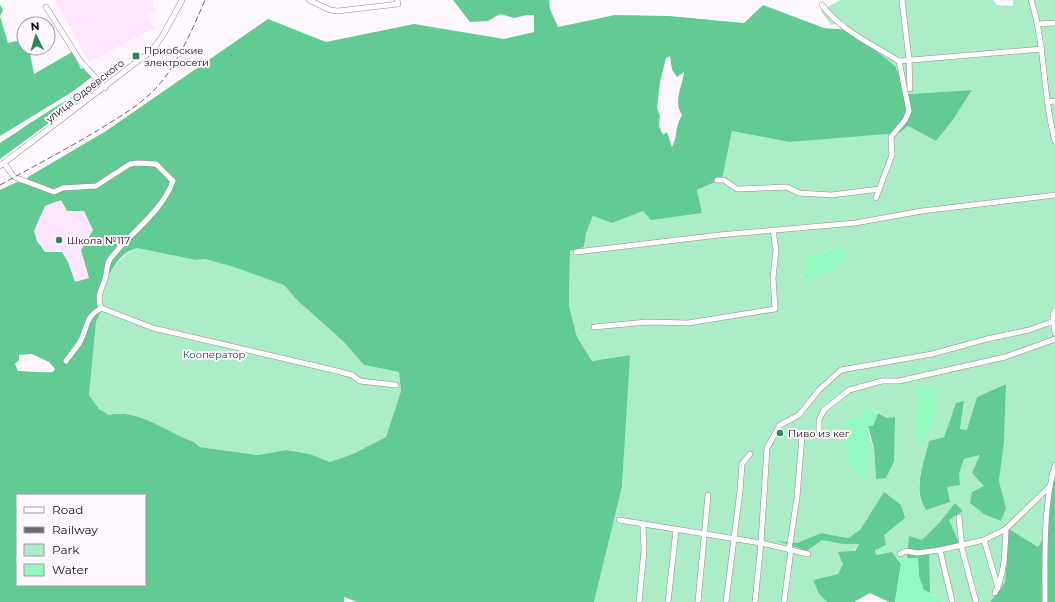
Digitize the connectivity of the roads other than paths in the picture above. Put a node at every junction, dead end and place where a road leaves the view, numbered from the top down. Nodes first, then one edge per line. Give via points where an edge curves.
1 (182, 0) edge
2 (309, 0) edge
3 (902, 0) edge
4 (1031, 0) edge
5 (398, 2) edge
6 (822, 5) dead end
7 (46, 7) dead end
8 (1055, 23) edge
9 (1038, 24) junction
10 (1042, 49) junction
11 (909, 59) junction
12 (899, 61) junction
13 (105, 88) junction
14 (910, 89) dead end
15 (1055, 101) edge
16 (1047, 102) junction
17 (1055, 142) edge
18 (2, 165) edge
19 (717, 180) dead end
20 (880, 189) junction
21 (1055, 195) edge
22 (876, 198) dead end
23 (773, 230) junction
24 (576, 252) dead end
25 (101, 308) junction
26 (1055, 311) edge
27 (1054, 321) junction
28 (594, 327) dead end
29 (1055, 333) edge
30 (1055, 339) edge
31 (66, 361) dead end
32 (396, 385) dead end
33 (750, 454) dead end
34 (1055, 465) edge
35 (1050, 486) junction
36 (708, 495) dead end
37 (959, 517) dead end
38 (619, 520) dead end
39 (643, 525) junction
40 (1006, 529) junction
41 (676, 530) junction
42 (704, 534) junction
43 (733, 539) junction
44 (984, 540) junction
45 (761, 543) junction
46 (962, 545) junction
47 (790, 550) junction
48 (940, 550) junction
49 (808, 554) dead end
50 (900, 554) dead end
51 (952, 600) dead end
52 (639, 602) edge
53 (668, 602) edge
54 (698, 602) edge
55 (726, 602) edge
56 (755, 602) edge
57 (784, 602) edge
58 (976, 602) edge
59 (1045, 602) edge

1 - 13 street, улица Одоевского via 157,45
2 - 5 street via 338,11
3 - 11 street
4 - 9 street
6 - 12 street via 840,24
7 - 13 street via 81,62
8 - 9 street
9 - 10 street
10 - 11 street
10 - 16 street
11 - 12 street
11 - 14 street
12 - 20 street via 909,111 891,137 892,155
13 - 18 street, улица Одоевского
15 - 16 street
16 - 17 street
18 - 25 street via 14,177 54,192 63,188 96,186 130,164 138,163 156,164 173,181 164,199 109,260 104,283 98,294
19 - 20 street via 724,180 737,189 787,187 799,194 831,196
20 - 22 street
21 - 23 street via 922,211 855,223
23 - 24 street
23 - 28 street via 776,250 773,278 775,309 688,323 647,322
25 - 31 street via 90,316 81,341
25 - 32 street via 153,328 352,375 360,380
26 - 27 street
27 - 29 street
27 - 45 street via 932,354 841,370 819,390 799,415 780,425 767,448
30 - 47 street via 1005,357 849,390 824,410 820,420 819,436 802,436
33 - 43 street via 742,464
34 - 35 street
35 - 40 street
35 - 59 street
36 - 42 street
37 - 46 street
38 - 39 street
39 - 41 street
39 - 52 street via 644,551
40 - 44 street
40 - 44 street via 1005,556 1000,584 996,591
41 - 42 street
41 - 53 street
42 - 43 street
42 - 54 street
43 - 45 street
43 - 55 street
44 - 46 street
45 - 47 street
45 - 56 street
46 - 48 street
46 - 58 street
47 - 49 street
47 - 57 street
48 - 50 street via 917,553 906,551
48 - 51 street

